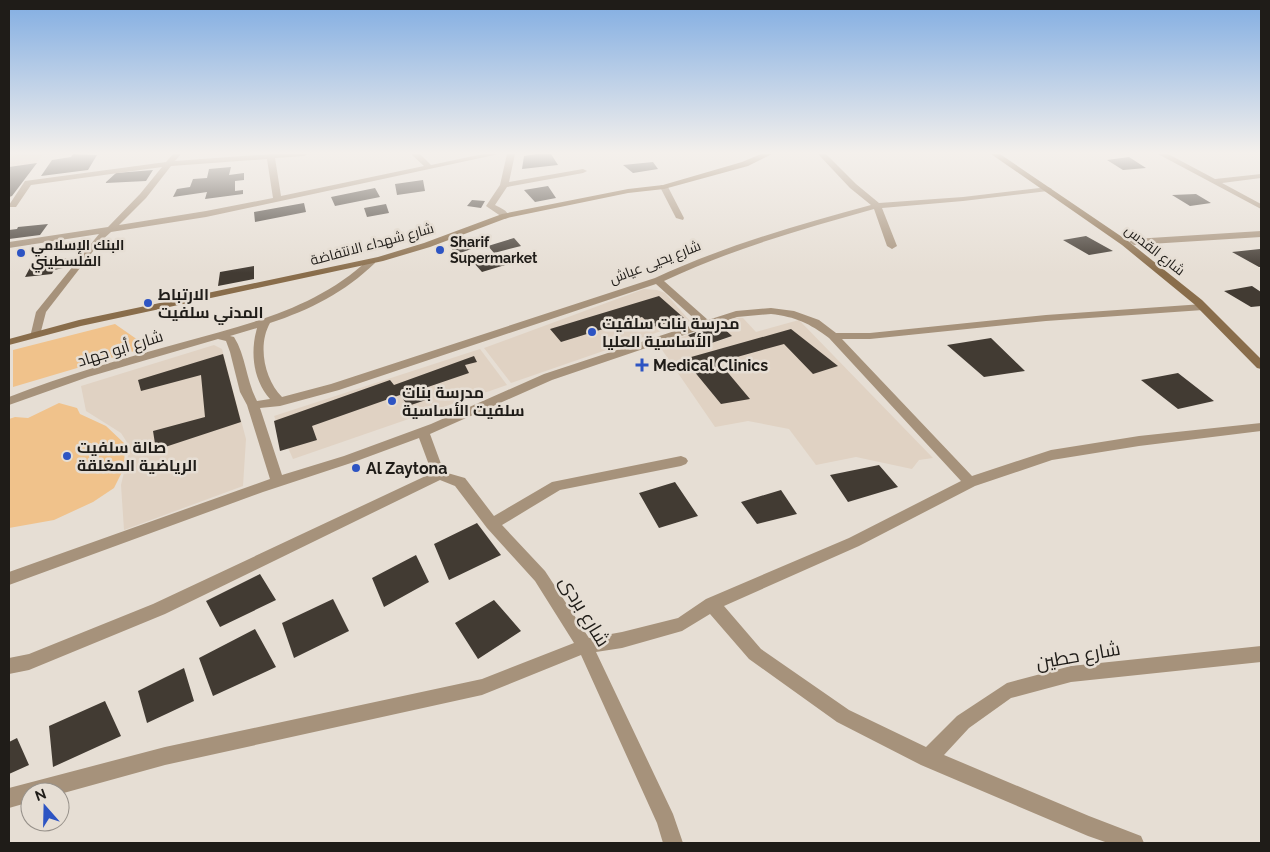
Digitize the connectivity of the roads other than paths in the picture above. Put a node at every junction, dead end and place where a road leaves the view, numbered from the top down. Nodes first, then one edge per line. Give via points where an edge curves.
1 (21, 194) edge
2 (145, 194) edge
3 (276, 194) edge
4 (302, 194) edge
5 (307, 194) edge
6 (498, 194) edge
7 (614, 194) edge
8 (667, 194) edge
9 (862, 194) edge
10 (1008, 194) edge
11 (1055, 194) edge
12 (1063, 194) edge
13 (1239, 194) edge
14 (277, 199) junction
15 (13, 205) dead end
16 (877, 206) junction
17 (1261, 206) edge
18 (505, 216) junction
19 (680, 218) dead end
20 (109, 229) junction
21 (1261, 234) edge
22 (1134, 242) junction
23 (9, 244) edge
24 (892, 246) dead end
25 (372, 260) junction
26 (658, 280) junction
27 (1203, 306) junction
28 (267, 320) junction
29 (706, 324) junction
30 (36, 333) junction
31 (218, 336) junction
32 (833, 336) junction
33 (9, 342) edge
34 (1261, 354) edge
35 (1261, 365) edge
36 (9, 400) edge
37 (280, 402) junction
38 (255, 411) junction
39 (1261, 427) edge
40 (423, 431) junction
41 (681, 461) dead end
42 (439, 475) junction
43 (277, 482) junction
44 (970, 482) junction
45 (492, 524) junction
46 (9, 578) edge
47 (712, 604) junction
48 (585, 646) junction
49 (1261, 654) edge
50 (9, 666) edge
51 (928, 758) junction
52 (9, 798) edge
53 (674, 843) edge
54 (1134, 843) edge

1 - 15 street
2 - 20 street
3 - 14 street
4 - 14 street
5 - 20 street
6 - 18 street via 490,206
7 - 18 main road, شارع شهداء الانتفاضة
8 - 19 street
9 - 16 street
10 - 16 street, شارع يحيى عياش
11 - 27 main road, شارع القدس via 1125,243
12 - 22 main road, شارع القدس
13 - 17 street
14 - 20 street
16 - 24 street
16 - 26 street, شارع يحيى عياش via 787,230 697,262
18 - 25 main road, شارع شهداء الانتفاضة via 427,245
20 - 23 street
20 - 30 street via 41,312
21 - 22 street
22 - 34 main road, شارع القدس via 1210,302
25 - 28 street, شارع أبو جهاد via 349,284
25 - 30 main road, شارع شهداء الانتفاضة
26 - 29 street
26 - 37 street, شارع يحيى عياش via 432,356
27 - 32 street via 870,336
27 - 35 main road, شارع القدس
28 - 31 street, شارع أبو جهاد
28 - 37 street via 258,341 260,358 268,389
29 - 32 street via 736,314 771,311 815,322
29 - 40 street via 548,377
30 - 33 main road, شارع شهداء الانتفاضة
31 - 36 street, شارع أبو جهاد
31 - 38 street via 230,340 236,352 246,392
32 - 44 street
37 - 38 street, شارع يحيى عياش
38 - 43 street
39 - 44 street via 1052,455
40 - 42 street
40 - 43 street
41 - 45 street via 557,486
42 - 45 street, شارع بردى via 460,482
42 - 50 street via 159,609 29,662
43 - 46 street
44 - 47 street via 854,542
45 - 48 street, شارع بردى via 540,576
47 - 48 street via 682,624
47 - 51 street via 755,654 843,716
48 - 52 street via 482,687 165,756
48 - 53 street, شارع بردى
49 - 51 street, شارع حطين via 1072,674 1007,691 963,722
51 - 54 street

